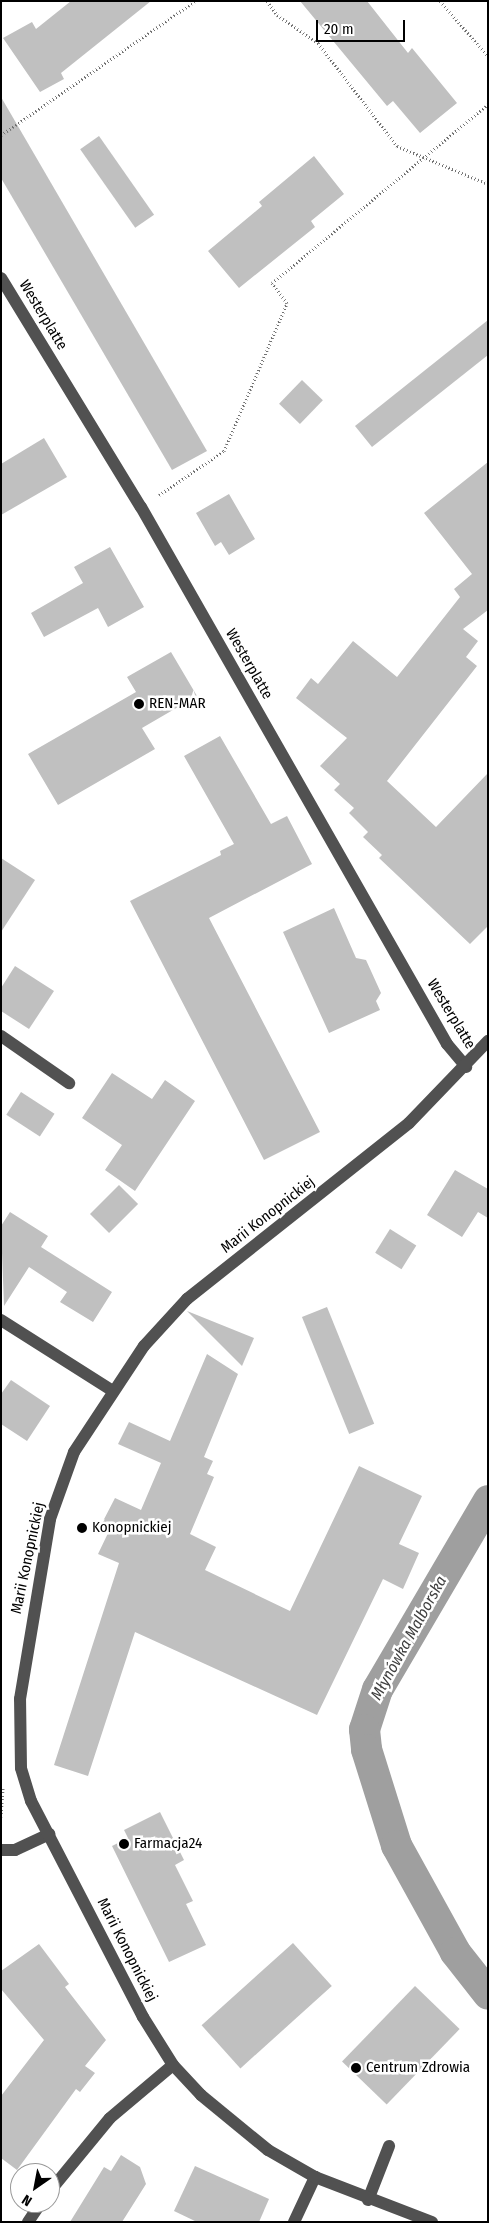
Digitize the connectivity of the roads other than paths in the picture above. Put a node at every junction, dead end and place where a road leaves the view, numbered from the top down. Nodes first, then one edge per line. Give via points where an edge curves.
1 (1, 278) edge
2 (1, 1036) edge
3 (488, 1041) edge
4 (466, 1067) junction
5 (69, 1083) dead end
6 (1, 1320) edge
7 (113, 1391) junction
8 (49, 1834) junction
9 (1, 1850) edge
10 (173, 2065) junction
11 (389, 2146) dead end
12 (315, 2177) junction
13 (60, 2179) edge
14 (368, 2200) junction
15 (294, 2222) edge
16 (432, 2222) edge

1 - 4 street, Westerplatte via 141,507 447,1044
2 - 5 street
3 - 4 street, Marii Konopnickiej
4 - 7 street, Marii Konopnickiej via 369,1157 187,1299 144,1346
6 - 7 street
7 - 8 street, Marii Konopnickiej via 74,1452 50,1519 24,1662 21,1768 31,1801
8 - 9 street via 15,1850
8 - 10 street, Marii Konopnickiej via 143,2017
10 - 12 street, Marii Konopnickiej via 201,2095 268,2150
10 - 13 street via 110,2118
11 - 14 street
12 - 14 street, Marii Konopnickiej
12 - 15 street
14 - 16 street, Marii Konopnickiej

